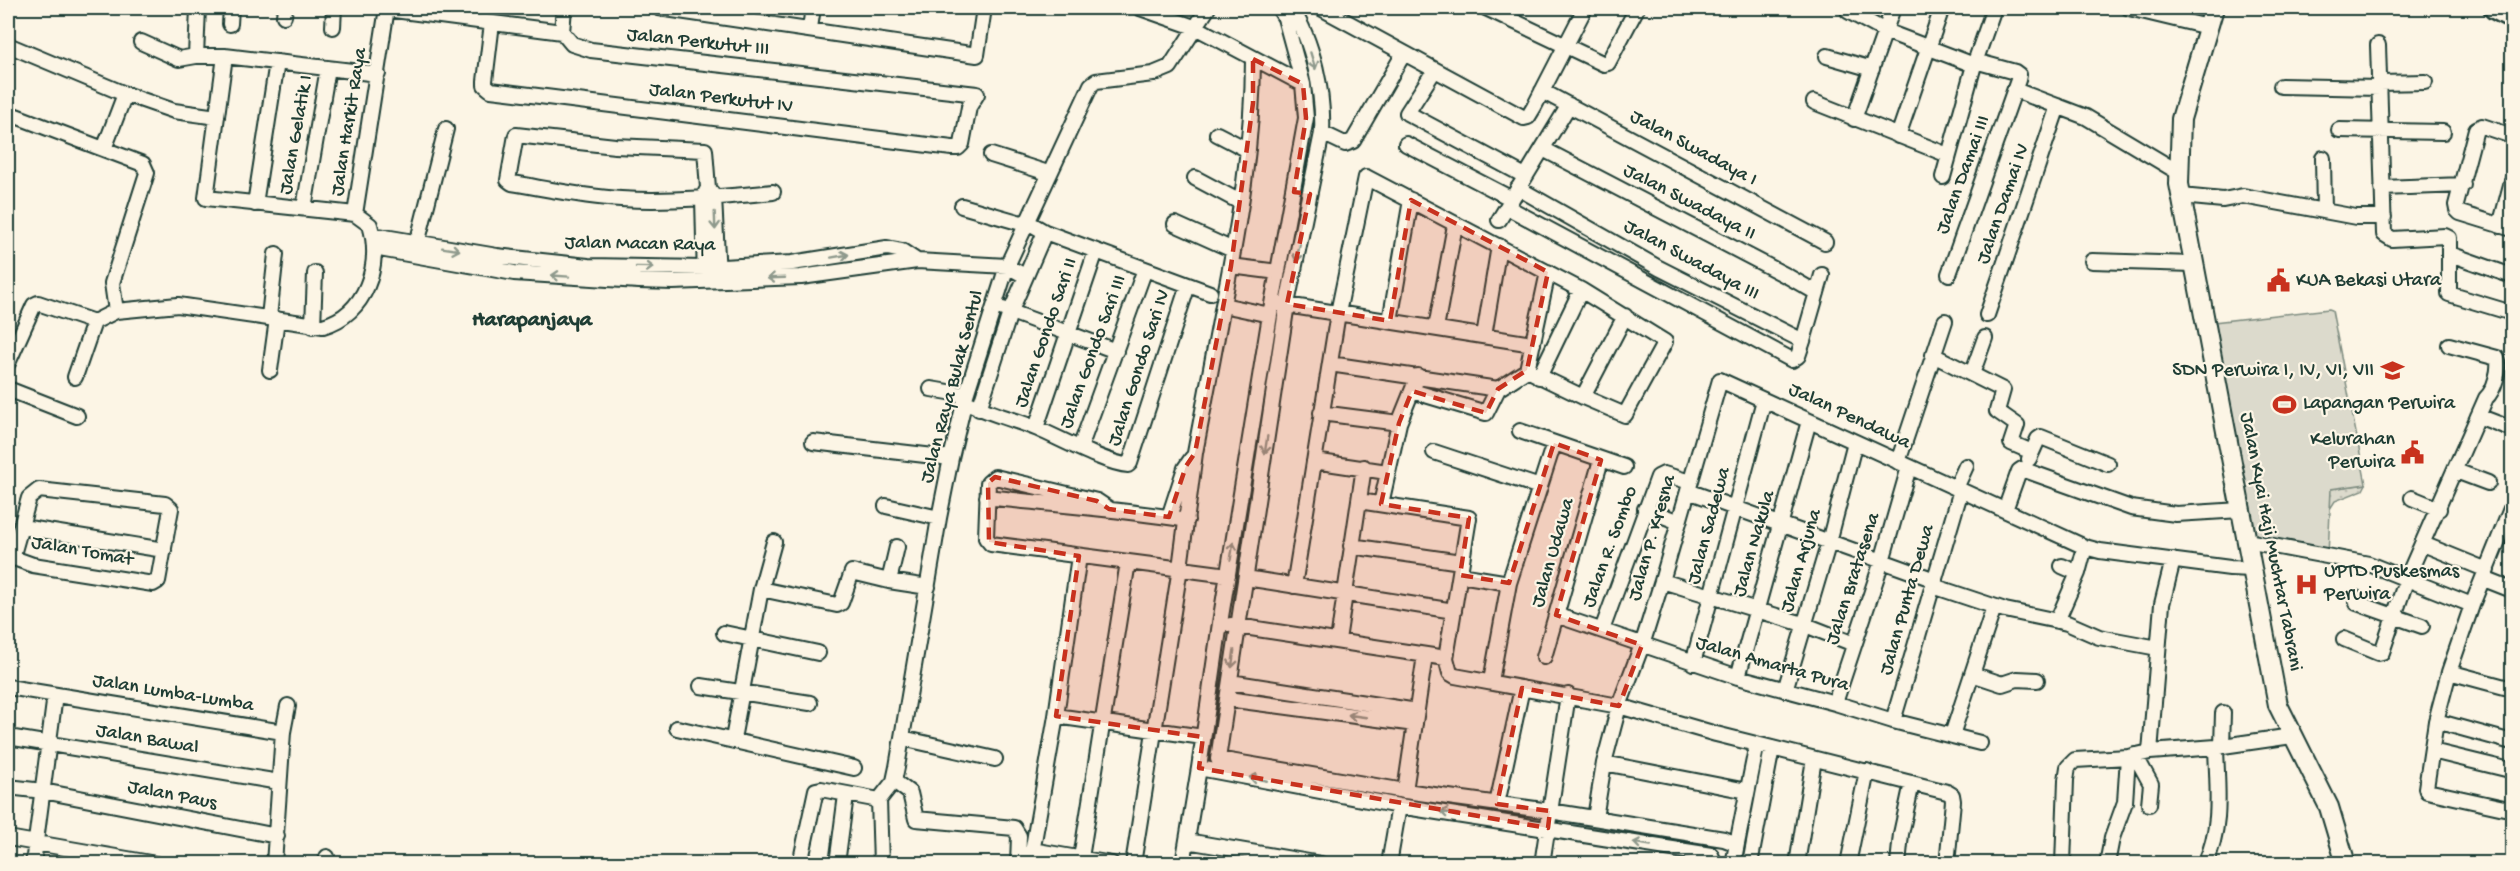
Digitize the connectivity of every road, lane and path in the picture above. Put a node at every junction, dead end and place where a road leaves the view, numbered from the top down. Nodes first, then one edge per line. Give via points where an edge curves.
1 (198, 8) edge
2 (231, 8) edge
3 (334, 8) edge
4 (387, 8) edge
5 (564, 8) edge
6 (659, 8) edge
7 (813, 8) edge
8 (984, 8) edge
9 (1140, 8) edge
10 (1208, 8) edge
11 (1279, 8) edge
12 (1291, 8) edge
13 (1321, 8) edge
14 (1486, 8) edge
15 (1585, 8) edge
16 (1637, 8) edge
17 (1893, 8) edge
18 (1942, 8) edge
19 (1994, 8) edge
20 (2129, 8) edge
21 (2214, 8) edge
22 (2495, 8) edge
23 (1848, 11) dead end
24 (2512, 17) edge
25 (492, 23) junction
26 (230, 24) dead end
27 (333, 27) dead end
28 (2208, 27) junction
29 (810, 28) junction
30 (1197, 28) junction
31 (1885, 31) junction
32 (562, 32) junction
33 (141, 42) dead end
34 (8, 45) edge
35 (2378, 45) dead end
36 (1564, 46) junction
37 (1928, 48) junction
38 (1404, 53) junction
39 (196, 56) junction
40 (225, 56) junction
41 (1827, 56) dead end
42 (1253, 59) junction
43 (277, 62) junction
44 (1974, 63) junction
45 (328, 68) junction
46 (1872, 69) junction
47 (1434, 71) junction
48 (378, 74) junction
49 (2425, 82) dead end
50 (1303, 84) junction
51 (2281, 86) dead end
52 (2380, 86) junction
53 (2015, 90) junction
54 (1542, 91) junction
55 (125, 94) junction
56 (977, 94) joint
57 (1814, 102) dead end
58 (1569, 105) junction
59 (2058, 106) junction
60 (8, 113) edge
61 (217, 117) junction
62 (1854, 119) junction
63 (446, 129) dead end
64 (2339, 130) dead end
65 (2380, 130) junction
66 (2443, 132) dead end
67 (1322, 133) junction
68 (1217, 134) dead end
69 (1898, 136) junction
70 (2512, 136) edge
71 (1406, 144) dead end
72 (104, 149) junction
73 (1542, 149) junction
74 (1248, 150) junction
75 (991, 155) dead end
76 (1948, 155) junction
77 (2323, 158) dead end
78 (2178, 172) junction
79 (1048, 173) junction
80 (1943, 177) dead end
81 (1195, 178) dead end
82 (2512, 181) edge
83 (2463, 185) junction
84 (2382, 188) junction
85 (772, 192) dead end
86 (1294, 192) junction
87 (1516, 193) junction
88 (708, 194) junction
89 (1310, 194) junction
90 (2181, 196) junction
91 (1411, 200) junction
92 (1240, 202) junction
93 (255, 204) junction
94 (962, 206) dead end
95 (304, 208) junction
96 (2324, 211) junction
97 (355, 214) junction
98 (2384, 217) junction
99 (1499, 220) dead end
100 (1026, 223) junction
101 (1174, 224) dead end
102 (1455, 225) junction
103 (2506, 227) edge
104 (1045, 232) junction
105 (374, 242) junction
106 (1825, 242) dead end
107 (417, 244) junction
108 (1499, 246) junction
109 (1233, 250) junction
110 (1096, 251) junction
111 (276, 254) dead end
112 (2450, 254) junction
113 (2092, 261) dead end
114 (2194, 264) junction
115 (1007, 266) junction
116 (1231, 266) junction
117 (1145, 269) junction
118 (588, 272) junction
119 (1278, 272) junction
120 (1548, 272) junction
121 (315, 273) dead end
122 (711, 274) junction
123 (1949, 274) dead end
124 (1822, 275) dead end
125 (1025, 276) junction
126 (2512, 276) edge
127 (1188, 285) junction
128 (1581, 290) junction
129 (1210, 293) dead end
130 (1817, 293) junction
131 (994, 304) junction
132 (1287, 304) junction
133 (1223, 306) junction
134 (1271, 309) junction
135 (116, 311) junction
136 (1338, 312) junction
137 (1010, 313) junction
138 (2512, 313) edge
139 (1987, 315) dead end
140 (1625, 316) junction
141 (273, 318) junction
142 (1390, 321) junction
143 (1945, 321) dead end
144 (94, 322) junction
145 (313, 326) junction
146 (1436, 328) junction
147 (1068, 332) junction
148 (1484, 336) junction
149 (1985, 338) dead end
150 (1803, 341) junction
151 (1533, 344) junction
152 (2449, 345) dead end
153 (1116, 351) junction
154 (1933, 355) junction
155 (8, 363) edge
156 (1330, 364) junction
157 (270, 370) dead end
158 (1533, 373) junction
159 (1972, 374) junction
160 (1418, 376) junction
161 (75, 377) dead end
162 (1720, 380) joint
163 (1498, 388) junction
164 (8, 389) edge
165 (931, 389) dead end
166 (1412, 391) junction
167 (1583, 397) junction
168 (966, 398) junction
169 (1764, 400) junction
170 (979, 409) junction
171 (1321, 413) junction
172 (77, 416) dead end
173 (2478, 416) junction
174 (1809, 421) junction
175 (1398, 423) junction
176 (1036, 428) junction
177 (2512, 429) edge
178 (1520, 431) dead end
179 (813, 442) dead end
180 (1855, 442) junction
181 (1554, 443) junction
182 (1080, 448) junction
183 (1434, 452) dead end
184 (2032, 452) junction
185 (1195, 453) junction
186 (951, 458) junction
187 (1601, 460) junction
188 (1314, 461) junction
189 (1904, 464) junction
190 (2108, 464) dead end
191 (1966, 466) dead end
192 (1364, 467) junction
193 (1624, 467) dead end
194 (2024, 470) junction
195 (2456, 471) junction
196 (1387, 472) junction
197 (2488, 483) dead end
198 (1689, 486) junction
199 (1540, 488) junction
200 (1959, 489) junction
201 (987, 497) junction
202 (2412, 498) dead end
203 (1359, 501) junction
204 (1381, 504) junction
205 (886, 506) dead end
206 (2512, 506) edge
207 (1735, 507) junction
208 (1109, 508) junction
209 (1646, 509) junction
210 (2439, 509) junction
211 (2005, 510) junction
212 (2241, 510) junction
213 (1169, 517) junction
214 (939, 518) junction
215 (1187, 520) junction
216 (1678, 522) junction
217 (1781, 523) junction
218 (22, 527) junction
219 (2507, 531) edge
220 (2247, 541) junction
221 (774, 542) dead end
222 (1829, 542) junction
223 (2423, 544) junction
224 (1351, 546) junction
225 (897, 547) dead end
226 (2085, 547) junction
227 (164, 550) junction
228 (1079, 556) junction
229 (10, 557) edge
230 (2174, 560) junction
231 (1882, 561) junction
232 (1128, 562) junction
233 (2061, 566) dead end
234 (1180, 568) junction
235 (1461, 569) junction
236 (2252, 569) junction
237 (2078, 573) junction
238 (2485, 574) junction
239 (1228, 575) junction
240 (1246, 578) junction
241 (2408, 578) junction
242 (889, 581) junction
243 (1662, 581) junction
244 (1509, 583) junction
245 (1934, 583) junction
246 (1294, 586) junction
247 (928, 587) junction
248 (761, 589) junction
249 (2512, 590) edge
250 (1344, 594) junction
251 (1711, 596) junction
252 (2356, 598) dead end
253 (2472, 605) junction
254 (1994, 607) junction
255 (1757, 609) junction
256 (1454, 611) junction
257 (1556, 615) junction
258 (2394, 616) junction
259 (2057, 621) junction
260 (1220, 623) junction
261 (1803, 624) junction
262 (1238, 626) junction
263 (2422, 626) dead end
264 (1602, 630) junction
265 (724, 633) dead end
266 (2344, 639) dead end
267 (752, 640) junction
268 (1338, 640) junction
269 (1854, 644) junction
270 (1642, 645) junction
271 (2158, 648) junction
272 (818, 653) dead end
273 (1425, 655) junction
274 (1544, 657) dead end
275 (1446, 658) junction
276 (1693, 663) junction
277 (2450, 672) junction
278 (1972, 674) junction
279 (1738, 677) junction
280 (2037, 680) dead end
281 (1491, 681) junction
282 (1230, 682) junction
283 (701, 686) dead end
284 (8, 687) edge
285 (1522, 688) junction
286 (2512, 689) edge
287 (1785, 690) junction
288 (741, 692) junction
289 (55, 695) junction
290 (1568, 695) junction
291 (1227, 699) junction
292 (810, 703) dead end
293 (1835, 703) junction
294 (288, 706) dead end
295 (1619, 706) junction
296 (2223, 713) dead end
297 (1056, 716) junction
298 (1416, 717) junction
299 (1893, 721) junction
300 (2436, 721) junction
301 (1103, 723) junction
302 (677, 728) dead end
303 (1154, 729) junction
304 (283, 732) junction
305 (1952, 735) junction
306 (2292, 736) junction
307 (8, 737) edge
308 (1203, 737) junction
309 (902, 738) junction
310 (734, 739) junction
311 (2512, 742) edge
312 (50, 743) junction
313 (1980, 743) dead end
314 (1757, 744) junction
315 (2219, 746) junction
316 (1772, 748) junction
317 (2432, 751) junction
318 (2150, 752) junction
319 (2131, 756) junction
320 (995, 759) dead end
321 (1814, 759) junction
322 (1604, 763) junction
323 (854, 768) dead end
324 (1199, 768) junction
325 (2510, 770) dead end
326 (1867, 771) junction
327 (894, 781) junction
328 (279, 782) junction
329 (1912, 783) junction
330 (8, 787) edge
331 (43, 791) junction
332 (1405, 791) junction
333 (1747, 791) junction
334 (846, 795) junction
335 (879, 800) junction
336 (1497, 804) junction
337 (2150, 804) dead end
338 (1399, 806) junction
339 (2504, 808) dead end
340 (1550, 811) junction
341 (1594, 818) junction
342 (1548, 828) junction
343 (277, 836) junction
344 (8, 838) edge
345 (1187, 841) junction
346 (35, 843) junction
347 (1737, 844) junction
348 (1031, 857) edge
349 (1082, 858) junction
350 (1284, 860) edge
351 (33, 864) edge
352 (156, 864) edge
353 (274, 864) edge
354 (800, 864) edge
355 (837, 864) edge
356 (881, 864) edge
357 (1018, 864) edge
358 (1112, 864) edge
359 (1133, 864) edge
360 (1183, 864) edge
361 (1321, 864) edge
362 (1389, 864) edge
363 (1542, 864) edge
364 (1715, 864) edge
365 (1733, 864) edge
366 (1750, 864) edge
367 (1797, 864) edge
368 (1848, 864) edge
369 (1898, 864) edge
370 (1947, 864) edge
371 (2063, 864) edge
372 (2107, 864) edge
373 (2205, 864) edge
374 (2346, 864) edge

1 - 39 street
2 - 26 street
3 - 27 street
4 - 25 street, Jalan Perkutut III
4 - 48 street, Jalan Harkit Raya
5 - 32 street
6 - 29 street
7 - 29 street
8 - 29 street via 977,54
9 - 30 street
10 - 30 street, Jalan Raya Bulak Sentul
11 - 50 street
12 -> 67 street via 1317,75
13 - 38 street
14 - 36 street
15 - 36 street
16 - 36 street via 1608,63 1600,64
17 - 31 street
18 - 37 street
19 - 44 street
20 - 28 street
21 - 28 street, Jalan Kyai Haji Muchtar Tabrani
22 - 24 main road
23 - 31 street
25 - 32 street, Jalan Perkutut III
25 - 56 street, Jalan Perkutut IV via 484,81 491,90 951,148 962,144 969,107
28 - 78 street, Jalan Kyai Haji Muchtar Tabrani via 2181,119
30 - 42 street
30 - 79 street, Jalan Raya Bulak Sentul via 1163,72 1090,85
31 - 37 street
31 - 46 street
32 - 56 street, Jalan Perkutut III via 572,44 591,50
33 - 39 street via 175,58
34 - 55 street
35 - 52 street
36 - 54 street
37 - 44 street
37 - 69 street
38 - 47 street
38 - 67 street via 1353,141 1345,144
39 - 40 street
40 - 43 street
40 - 61 street
41 - 46 street
42 - 50 street
42 - 74 street
43 - 45 street
43 - 93 street
44 - 53 street via 2015,72 2019,75
44 - 76 street
45 - 48 street
45 - 95 street, Jalan Gelatik I
46 - 62 street
47 - 54 street via 1522,118 1528,117
47 - 87 street via 1407,113
48 - 97 street, Jalan Harkit Raya
49 - 52 street
50 - 86 street via 1306,118
51 - 52 street
52 - 65 street
53 - 59 street
53 - 123 street, Jalan Damai III
54 - 58 street, Jalan Swadaya I
55 - 61 street via 182,113
55 - 72 street
57 - 62 street
58 - 73 street
58 - 106 street, Jalan Swadaya I
59 - 78 street via 2082,115
59 - 139 street, Jalan Damai IV
60 - 72 street
61 - 93 street via 206,198
62 - 69 street
63 - 107 street
64 - 65 street
65 - 66 street
65 - 84 street
67 - 89 street
68 - 74 street
69 - 76 street
70 - 83 street via 2482,126 2476,129
71 - 87 street
72 - 135 street via 143,164 147,173 112,283
73 - 87 street
73 - 130 street, Jalan Swadaya II
74 - 92 street
75 - 79 street
76 - 80 street
77 - 96 street
78 - 90 street, Jalan Kyai Haji Muchtar Tabrani
79 - 100 street, Jalan Raya Bulak Sentul
81 - 92 street
82 - 103 street
83 - 84 street
83 - 103 street via 2457,210
84 - 98 street
85 - 88 street
86 - 89 street
86 - 119 street
87 - 99 street
87 - 150 street, Jalan Swadaya III
87 - 150 street via 1792,360 1798,356
88 - 88 street via 622,199 510,182 515,137 703,149 707,155
88 - 122 street
89 -> 132 street
90 - 96 street via 2223,200 2242,196
90 - 114 street, Jalan Kyai Haji Muchtar Tabrani
91 - 102 street
91 - 136 street via 1366,177
91 - 142 street
92 - 109 street
93 - 95 street
94 - 100 street
95 - 97 street
96 - 98 street
97 - 105 street, Jalan Harkit Raya via 370,225
98 - 112 street via 2388,238 2445,236 2449,238
100 - 104 street
100 - 115 street, Jalan Raya Bulak Sentul
101 - 109 street
102 - 108 street
102 - 146 street
104 - 110 street
104 - 125 street
105 - 107 street, Jalan Macan Raya
118 -> 105 street, Jalan Macan Raya via 514,273
105 - 145 street via 364,296 334,323
107 -> 118 street, Jalan Macan Raya
108 - 120 street
108 - 148 street
109 - 116 street
110 - 117 street
110 - 147 street, Jalan Gondo Sari II
111 - 141 street
112 - 126 street
112 - 138 street via 2449,294
113 - 114 street
114 - 212 street, Jalan Kyai Haji Muchtar Tabrani
115 - 122 street, Jalan Macan Raya via 917,261 810,277
115 - 125 street, Jalan Macan Raya
115 - 131 street, Jalan Raya Bulak Sentul
116 - 119 street
116 - 133 street
117 - 127 street
117 - 153 street, Jalan Gondo Sari III
118 - 122 street, Jalan Macan Raya via 673,282
119 - 134 street
120 - 128 street
120 - 151 street
121 - 145 street
124 - 130 street
125 - 137 street
127 - 129 street
127 - 182 street, Jalan Gondo Sari IV via 1130,463 1122,465
128 - 140 street
128 - 158 street
130 - 150 street
131 - 137 street
131 - 168 street, Jalan Raya Bulak Sentul
132 - 134 street
132 - 136 street
132 -> 240 street
133 - 134 street
133 - 185 street
239 -> 134 street
135 - 141 street via 178,305
135 - 144 street
136 - 142 street
136 - 156 street
137 - 147 street
137 - 170 street
140 - 167 street
140 - 167 street via 1664,340 1660,355 1626,414
141 - 145 street
141 - 157 street
142 - 146 street
143 - 154 street, Jalan Bratasena
144 - 155 street via 38,303
144 - 161 street
146 - 148 street
147 - 153 street
147 - 176 street, Jalan Gondo Sari II
148 - 151 street
149 - 159 street
151 - 158 street
152 - 173 street via 2499,361 2490,394
153 - 182 street, Jalan Gondo Sari III
154 - 159 street
154 - 189 street, Jalan Bratasena
156 - 160 street
156 - 171 street
158 - 163 street
158 - 167 street
159 - 184 street via 2003,390 1997,411 2017,425 2012,445
160 - 163 street
160 - 166 street
162 - 169 street, Jalan Pendawa
162 - 198 street, Jalan P. Kresna
163 - 166 street via 1485,414
164 - 172 street
165 - 168 street
166 - 175 street
168 - 170 street
168 - 186 street, Jalan Raya Bulak Sentul
169 - 174 street, Jalan Pendawa
169 - 207 street, Jalan Sadewa
170 - 176 street
171 - 175 street
171 - 188 street
173 - 177 street
173 - 195 street
174 - 180 street, Jalan Pendawa
174 - 217 street, Jalan Nakula
175 - 196 street
176 - 182 street
178 - 181 street
179 - 186 street
180 - 189 street, Jalan Pendawa
180 - 222 street, Jalan Arjuna
181 - 187 street
181 - 199 street
183 - 199 street
184 - 190 street via 2041,437
184 - 194 street
185 - 213 street via 1185,468
185 - 215 street
186 - 214 street, Jalan Raya Bulak Sentul
187 - 193 street
187 - 257 street, Jalan Udawa
188 - 192 street
188 - 246 street
189 - 200 street, Jalan Pendawa
189 - 231 street, Jalan Bratasena
191 - 200 street, Jalan Punta Dewa
192 - 196 street
192 - 203 street
194 - 211 street via 2019,471
194 - 212 street via 2132,508 2176,514
195 - 197 street
195 - 210 street
196 - 204 street
198 - 207 street
198 - 209 street, Jalan R. Sombo via 1661,475
198 - 216 street, Jalan P. Kresna
199 - 244 street
200 - 211 street, Jalan Pendawa
200 - 245 street, Jalan Punta Dewa
201 - 208 street
201 - 208 street via 988,483 995,477 1097,501
201 - 228 street via 989,542
202 - 210 street
203 - 204 street
203 - 224 street
204 - 235 street via 1469,518
205 - 214 street
206 - 219 street
207 - 217 street
207 - 251 street, Jalan Sadewa
208 - 213 street
209 - 216 street
209 - 264 street, Jalan R. Sombo
210 - 223 street
211 - 226 street, Jalan Pendawa
212 - 220 street, Jalan Kyai Haji Muchtar Tabrani
213 - 215 street
214 - 247 street, Jalan Raya Bulak Sentul
215 - 234 street
216 - 243 street, Jalan P. Kresna
217 - 222 street
217 - 255 street, Jalan Nakula
218 - 227 street
218 - 227 street via 29,498 39,490 165,504 172,512
218 - 229 street
219 - 238 street
220 - 236 street, Jalan Kyai Haji Muchtar Tabrani
220 - 241 street via 2369,564
221 - 248 street
222 - 231 street
222 - 261 street, Jalan Arjuna
223 - 238 street
223 - 241 street
224 - 235 street
224 - 250 street
225 - 242 street
226 - 230 street, Jalan Pendawa
226 - 237 street
227 - 229 street, Jalan Tomat via 158,581 151,584 33,565
228 - 232 street
228 - 297 street
230 - 236 street, Jalan Pendawa
230 - 271 street via 2162,604
231 - 245 street
231 - 269 street, Jalan Bratasena
232 - 234 street
232 - 301 street
233 - 237 street
234 - 239 street
234 - 303 street
235 - 244 street
235 - 256 street
236 - 306 street, Jalan Kyai Haji Muchtar Tabrani via 2278,705
237 - 259 street
238 - 249 street
238 - 253 street
239 - 260 street
240 - 246 street
240 - 262 street
241 - 253 street
241 - 258 street
242 - 247 street
242 - 248 street via 852,572 837,605
243 - 251 street
243 - 270 street, Jalan P. Kresna
244 - 281 street
245 - 254 street
245 - 299 street, Jalan Punta Dewa
246 - 250 street
247 - 309 street, Jalan Raya Bulak Sentul
248 - 267 street
250 - 256 street
250 - 268 street
251 - 255 street
251 - 276 street, Jalan Sadewa
252 - 258 street via 2357,603
253 - 277 street
254 - 259 street
254 - 278 street
255 - 261 street
255 - 279 street, Jalan Nakula
256 - 275 street
257 - 264 street, Jalan Amarta Pura
257 - 274 street, Jalan Udawa
258 - 263 street
258 - 266 street via 2380,653
259 - 271 street via 2099,637
260 - 262 street
260 - 308 street
261 - 269 street
261 - 287 street, Jalan Arjuna
262 - 268 street
262 -> 282 street
264 - 270 street, Jalan Amarta Pura
265 - 267 street
267 - 272 street
267 - 288 street
268 - 273 street
269 - 293 street, Jalan Bratasena
270 - 276 street, Jalan Amarta Pura
270 - 295 street, Jalan P. Kresna
271 - 318 street
273 - 275 street
273 - 298 street
275 - 281 street via 1450,673 1455,676
276 - 279 street, Jalan Amarta Pura
277 - 286 street
277 - 300 street
278 - 280 street via 2002,684 2018,679
278 - 305 street
279 - 287 street, Jalan Amarta Pura
281 - 285 street
282 - 291 street
282 - 298 street
283 - 288 street
284 - 289 street, Jalan Lumba-Lumba
285 - 290 street
285 - 336 street
287 - 293 street, Jalan Amarta Pura
288 - 292 street
288 - 310 street
289 - 304 street, Jalan Lumba-Lumba
289 - 312 street
290 - 295 street
290 - 340 street
298 -> 291 street
291 - 332 street via 1217,757 1221,761
293 - 299 street, Jalan Amarta Pura
294 - 304 street
295 - 314 street
295 - 322 street, Jalan P. Kresna
296 - 315 street
297 - 301 street
297 - 348 street
298 - 332 street
299 - 305 street, Jalan Amarta Pura
300 - 311 street
300 - 317 street
301 - 303 street
301 - 349 street
302 - 310 street
303 - 308 street
303 - 359 street
304 - 328 street
305 - 313 street, Jalan Amarta Pura
306 - 315 street
306 - 374 street, Jalan Kyai Haji Muchtar Tabrani via 2329,807
307 - 312 street, Jalan Bawal
308 - 324 street
309 - 320 street
309 - 327 street, Jalan Raya Bulak Sentul
310 - 323 street
312 - 328 street, Jalan Bawal
312 - 331 street
314 - 316 street
314 - 333 street
315 - 318 street
315 - 373 street via 2218,825
316 - 321 street
316 - 366 street
317 - 325 street
317 - 339 street via 2427,791
318 - 319 street
319 - 337 street via 2151,784
319 - 371 street via 2075,760 2068,767
319 - 372 street via 2125,801
321 - 326 street
321 - 367 street
322 - 333 street
322 - 341 street, Jalan P. Kresna
338 -> 324 street
324 - 345 street
326 - 329 street
326 - 368 street
327 - 335 street, Jalan Raya Bulak Sentul
327 - 357 street via 909,793 916,819 1014,828 1019,836
328 - 343 street
329 - 369 street
329 - 370 street via 1952,795
330 - 331 street, Jalan Paus
331 - 343 street, Jalan Paus
331 - 346 street
332 - 336 street
333 - 347 street
334 - 335 street
334 - 354 street via 821,789 814,792
334 - 355 street
335 - 356 street
336 - 340 street
342 -> 338 street
338 - 362 street
340 - 341 street
340 - 342 street
341 - 347 street
342 - 363 street
364 -> 342 street via 1711,855
343 - 353 street
344 - 346 street
345 - 350 street
345 - 360 street
346 - 351 street
346 - 352 street
347 - 365 street
348 - 349 street
349 - 358 street
350 - 361 street

